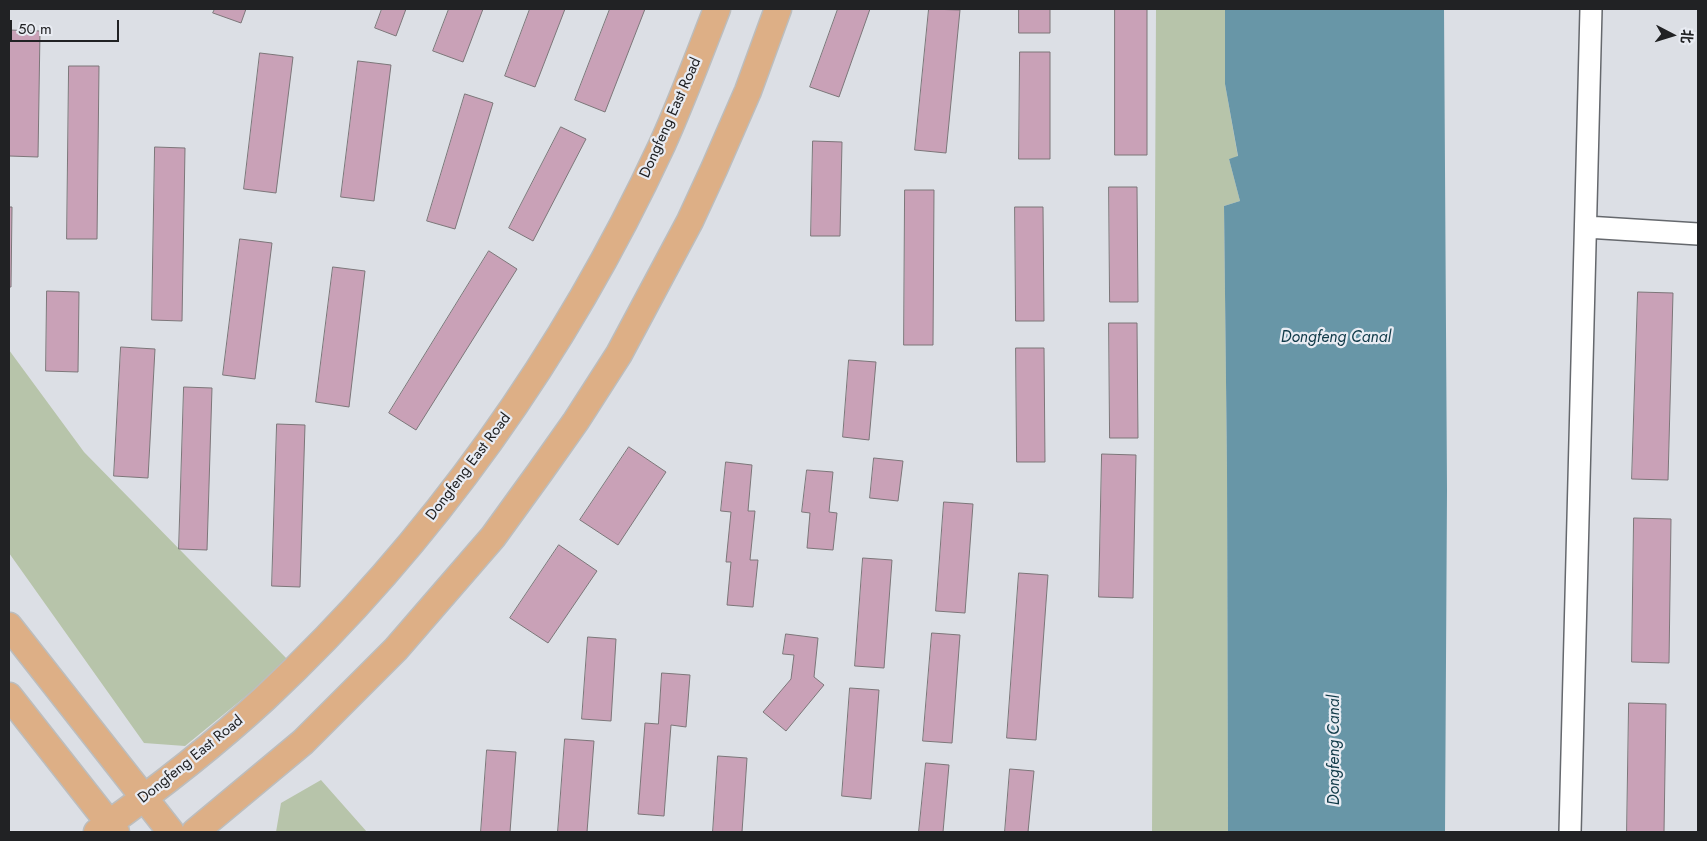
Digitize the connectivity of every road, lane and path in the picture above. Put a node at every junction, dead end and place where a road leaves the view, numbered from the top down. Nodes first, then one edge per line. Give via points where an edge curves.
1 (717, 9) edge
2 (778, 9) edge
3 (1591, 9) edge
4 (1586, 227) junction
5 (1698, 234) edge
6 (9, 626) edge
7 (9, 696) edge
8 (144, 798) junction
9 (107, 829) edge
10 (171, 832) edge
11 (195, 832) edge
12 (1570, 832) edge

1 - 8 main road, Dongfeng East Road via 662,145 602,263 528,387 488,444 394,564 311,653 235,725
2 - 11 main road via 748,91 690,221 619,354 550,458 492,537 396,649 303,742
3 - 4 street
4 - 5 street
4 - 12 street
6 - 8 main road
7 - 9 main road
8 - 9 main road, Dongfeng East Road
8 - 10 main road

